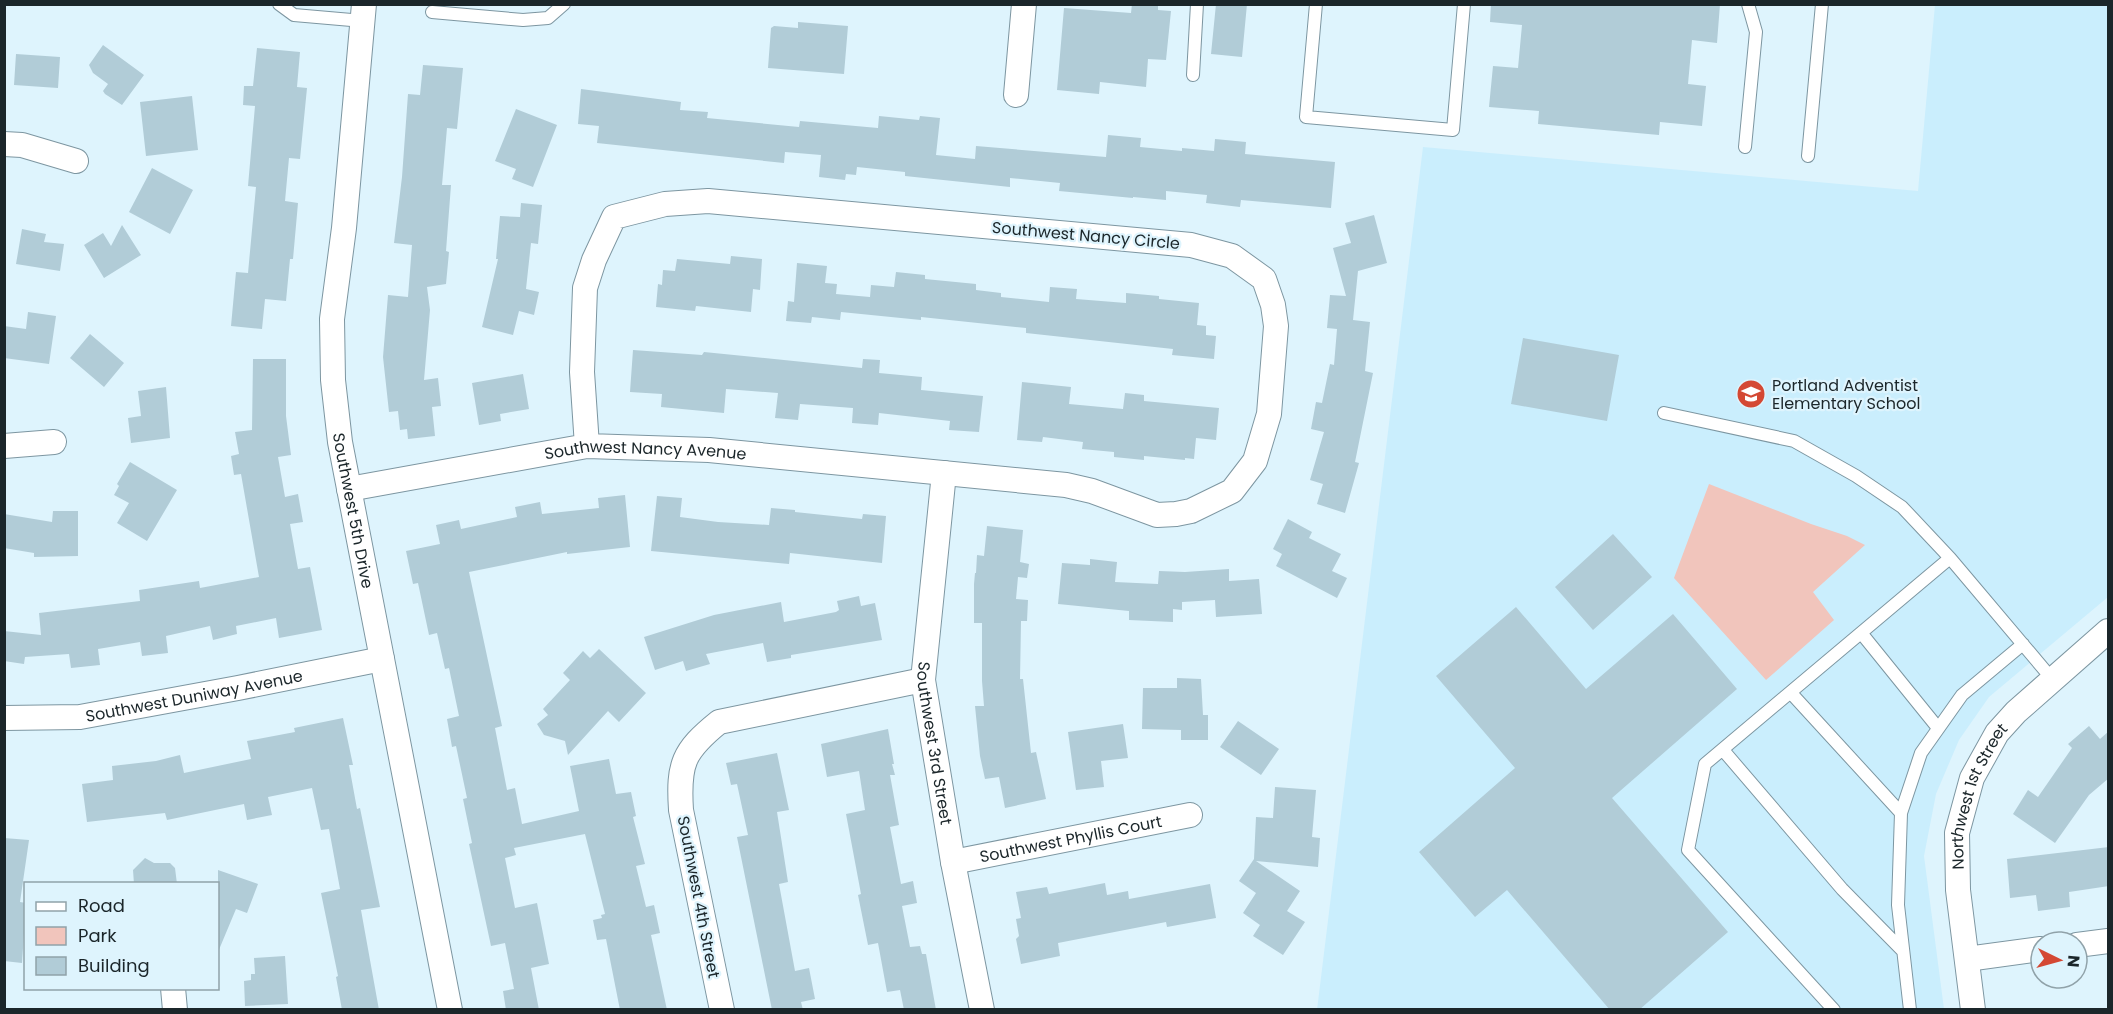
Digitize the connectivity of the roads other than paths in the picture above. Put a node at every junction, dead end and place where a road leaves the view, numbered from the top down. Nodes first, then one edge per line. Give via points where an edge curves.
1 (279, 4) edge
2 (564, 4) edge
3 (1024, 4) edge
4 (1197, 4) edge
5 (1316, 4) edge
6 (1464, 4) edge
7 (1748, 4) edge
8 (1822, 4) edge
9 (432, 12) dead end
10 (363, 13) edge
11 (1193, 75) dead end
12 (1016, 96) dead end
13 (4, 144) edge
14 (1745, 147) dead end
15 (1809, 156) dead end
16 (76, 161) dead end
17 (1664, 413) dead end
18 (54, 442) dead end
19 (4, 446) edge
20 (587, 446) junction
21 (944, 473) junction
22 (349, 489) junction
23 (1950, 558) junction
24 (2109, 632) edge
25 (1862, 634) junction
26 (2023, 645) junction
27 (382, 659) junction
28 (923, 680) junction
29 (2053, 680) junction
30 (1791, 693) junction
31 (4, 718) edge
32 (1938, 728) junction
33 (1723, 750) junction
34 (1901, 813) junction
35 (1190, 815) dead end
36 (953, 862) junction
37 (2109, 940) edge
38 (2089, 943) edge
39 (1903, 951) junction
40 (2029, 951) edge
41 (1967, 959) junction
42 (173, 990) edge
43 (176, 1010) edge
44 (450, 1010) edge
45 (722, 1010) edge
46 (982, 1010) edge
47 (1834, 1010) edge
48 (1910, 1010) edge
49 (1973, 1010) edge

1 - 10 lane via 294,15
2 - 9 lane via 548,18 523,20
3 - 12 street
4 - 11 lane
5 - 6 lane via 1306,117 1453,130
7 - 14 lane via 1756,33
8 - 15 lane
10 - 22 street, Southwest 5th Drive via 332,319 333,380
13 - 16 street via 22,145
17 - 23 lane via 1794,441 1902,507
18 - 19 street
20 - 21 street, Southwest Nancy Avenue via 709,450
20 - 21 street, Southwest Nancy Circle via 582,372 585,288 594,260 614,217 665,204 708,201 1191,245 1232,256 1264,279 1276,326 1269,414 1255,461 1232,491 1191,511 1157,515 1066,485
20 - 22 street, Southwest Nancy Avenue
21 - 28 street, Southwest 3rd Street
22 - 27 street, Southwest 5th Drive
23 - 25 lane
23 - 26 lane
24 - 29 street, Northwest 1st Street
25 - 30 lane
25 - 32 lane
26 - 29 lane
26 - 32 lane via 1962,695
27 - 31 street, Southwest Duniway Avenue via 80,717
27 - 44 street, Southwest 5th Drive
28 - 36 street, Southwest 3rd Street
28 - 45 street, Southwest 4th Street via 719,722 691,749 682,764 681,810
29 - 41 street, Northwest 1st Street via 1997,733 1972,778 1958,833 1958,890
30 - 33 lane
30 - 34 lane
32 - 34 lane via 1921,753
33 - 39 lane via 1842,889
33 - 47 lane via 1705,764 1688,850
34 - 39 lane via 1898,905
35 - 36 street, Southwest Phyllis Court
36 - 46 street, Southwest 3rd Street
37 - 38 street
39 - 48 lane
40 - 41 street
41 - 49 street, Northwest 1st Street
42 - 43 street

